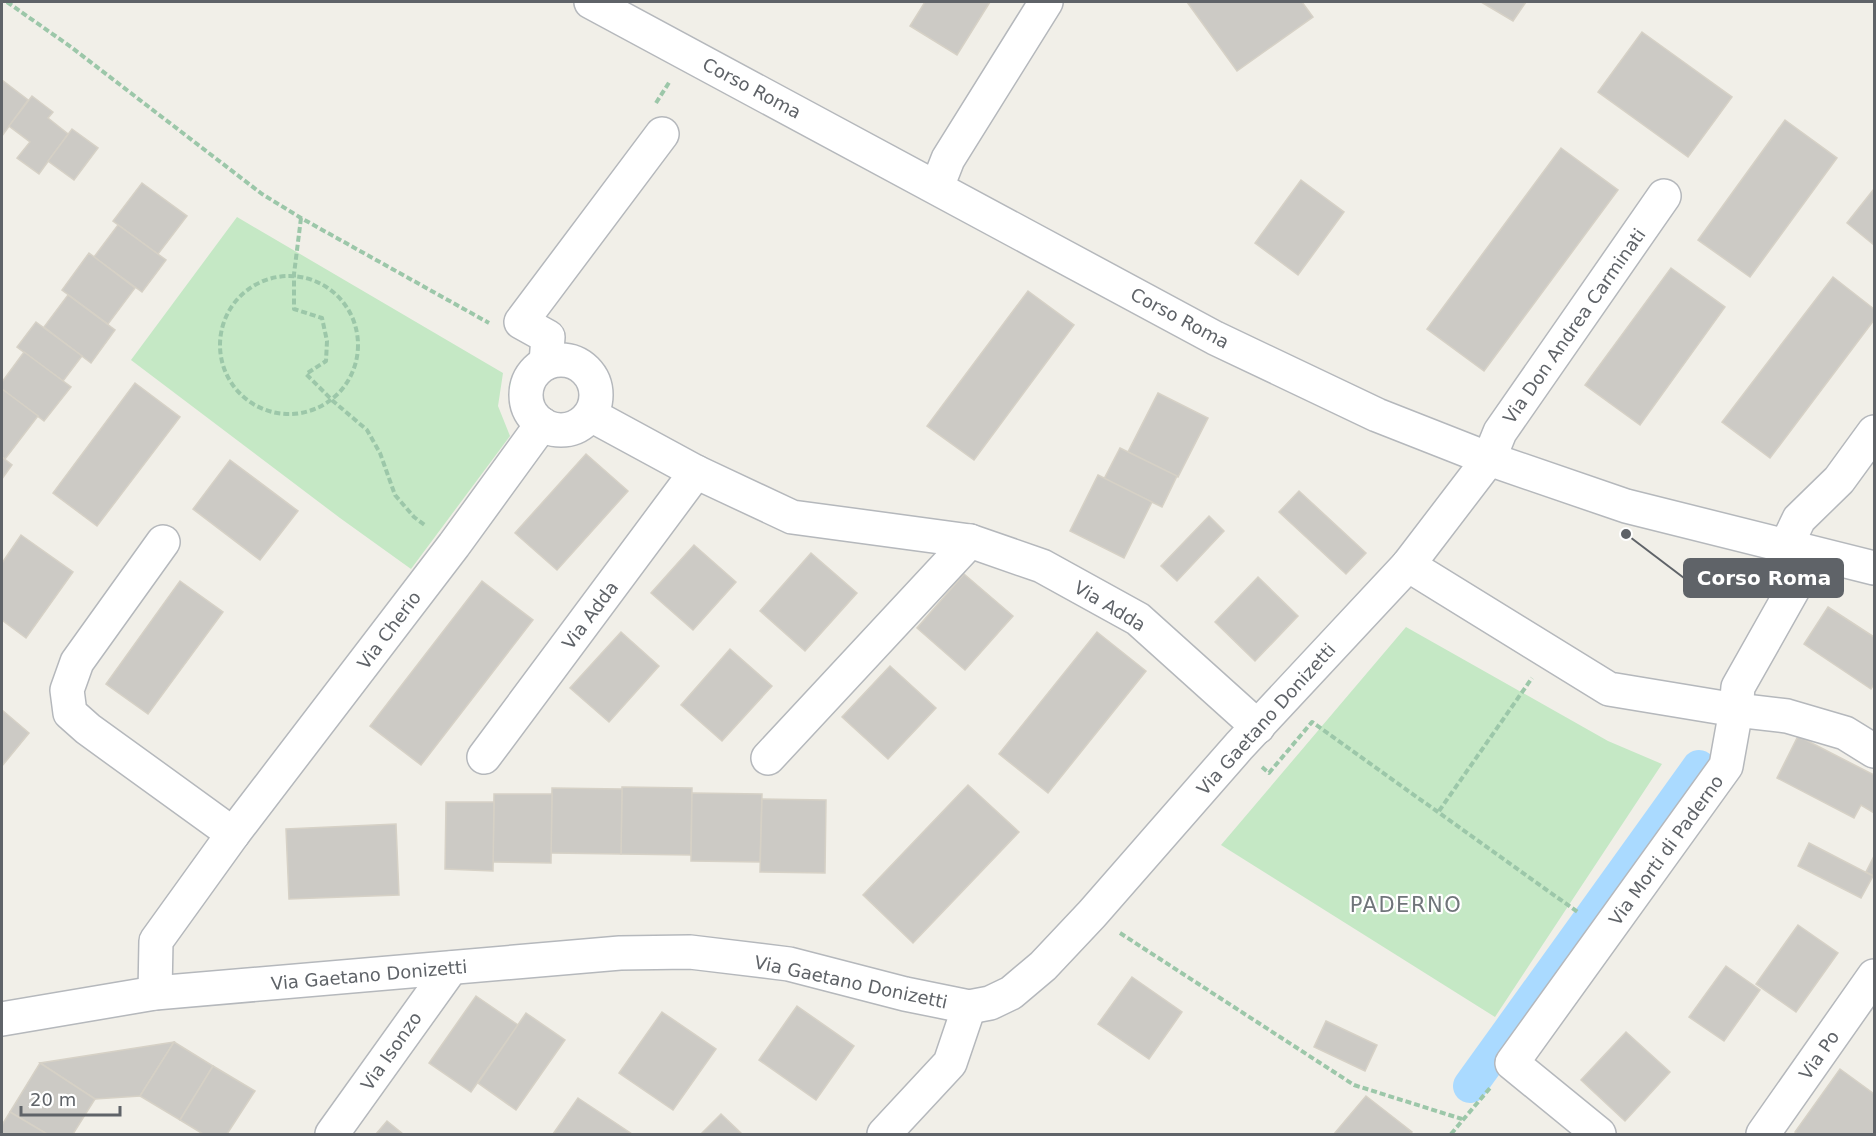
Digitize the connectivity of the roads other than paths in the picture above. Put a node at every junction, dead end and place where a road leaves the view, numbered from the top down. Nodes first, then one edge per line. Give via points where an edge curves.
1 (591, 2) edge
2 (1046, 2) edge
3 (663, 134) road end
4 (937, 187) junction
5 (1664, 196) dead end
6 (546, 363) junction
7 (591, 415) junction
8 (528, 419) junction
9 (1875, 432) edge
10 (1489, 459) junction
11 (696, 472) junction
12 (970, 541) junction
13 (163, 542) dead end
14 (1786, 546) junction
15 (1408, 565) junction
16 (1875, 568) edge
17 (1795, 586) dead end
18 (1736, 710) junction
19 (1249, 737) junction
20 (1875, 751) edge
21 (484, 757) dead end
22 (768, 759) dead end
23 (233, 834) junction
24 (451, 968) junction
25 (1875, 976) edge
26 (155, 993) junction
27 (969, 1008) junction
28 (2, 1019) edge
29 (332, 1134) edge
30 (884, 1134) edge
31 (1599, 1134) edge
32 (1763, 1134) edge

1 - 4 street, Corso Roma
2 - 4 street via 948,159
3 - 6 street via 521,322 548,337
4 - 10 street, Corso Roma via 1215,338 1377,415
5 - 10 street, Via Don Andrea Carminati via 1500,432
6 - 7 street via 564,359 581,365 594,379 597,397
6 - 8 street via 532,375 525,392
7 - 8 street via 577,427 559,430
7 - 11 street, Via Adda
8 - 23 street, Via Cherio via 454,545
9 - 14 street via 1839,480 1799,519
10 - 14 street, Corso Roma via 1626,506
10 - 15 street, Via Gaetano Donizetti
11 - 12 street, Via Adda via 792,517
11 - 21 street, Via Adda
12 - 19 street, Via Adda via 1042,566 1138,619
12 - 22 street
13 - 23 street via 77,662 67,690 70,713
14 - 16 street, Corso Roma
15 - 18 street via 1610,690
15 - 19 street, Via Gaetano Donizetti
17 - 18 street, Via Morti di Paderno via 1738,687
18 - 20 street via 1787,716 1845,733
18 - 31 street, Via Morti di Paderno via 1726,766 1512,1063
19 - 27 street, Via Gaetano Donizetti via 1042,966 1011,993
23 - 26 street, Via Cherio via 156,941
24 - 26 street, Via Gaetano Donizetti
24 - 27 street, Via Gaetano Donizetti via 620,953 690,952 789,964
24 - 29 street, Via Isonzo
25 - 32 street, Via Po
26 - 28 street, Via Gaetano Donizetti
27 - 30 street via 950,1063

